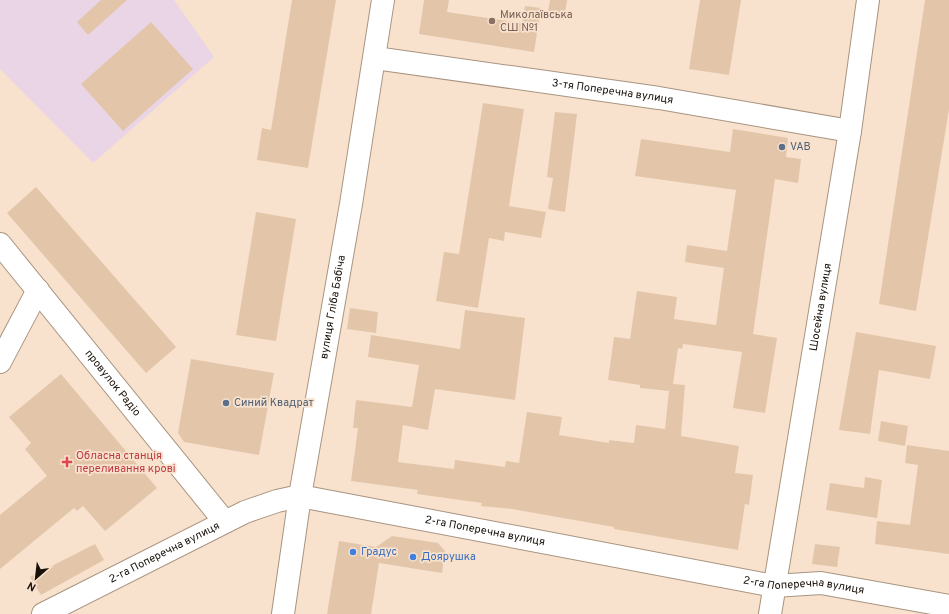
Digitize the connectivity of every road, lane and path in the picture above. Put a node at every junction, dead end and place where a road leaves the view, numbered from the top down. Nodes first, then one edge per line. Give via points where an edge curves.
1 (383, 0) edge
2 (868, 0) edge
3 (375, 58) junction
4 (850, 131) junction
5 (0, 244) edge
6 (38, 290) junction
7 (0, 362) edge
8 (300, 496) junction
9 (224, 522) junction
10 (774, 586) junction
11 (949, 606) edge
12 (43, 614) edge
13 (284, 614) edge
14 (770, 614) edge

1 - 3 street, вулиця Гліба Бабіча
2 - 4 street, Шосейна вулиця
3 - 4 street, 3-тя Поперечна вулиця via 659,98
3 - 8 street, вулиця Гліба Бабіча
4 - 10 street, Шосейна вулиця
5 - 6 street, провулок Радіо
6 - 7 street
6 - 9 street, провулок Радіо
8 - 9 street, 2-га Поперечна вулиця via 255,508
8 - 10 street, 2-га Поперечна вулиця
8 - 13 street, вулиця Гліба Бабіча
9 - 12 street, 2-га Поперечна вулиця
10 - 11 street, 2-га Поперечна вулиця via 821,583
10 - 14 street, Шосейна вулиця

